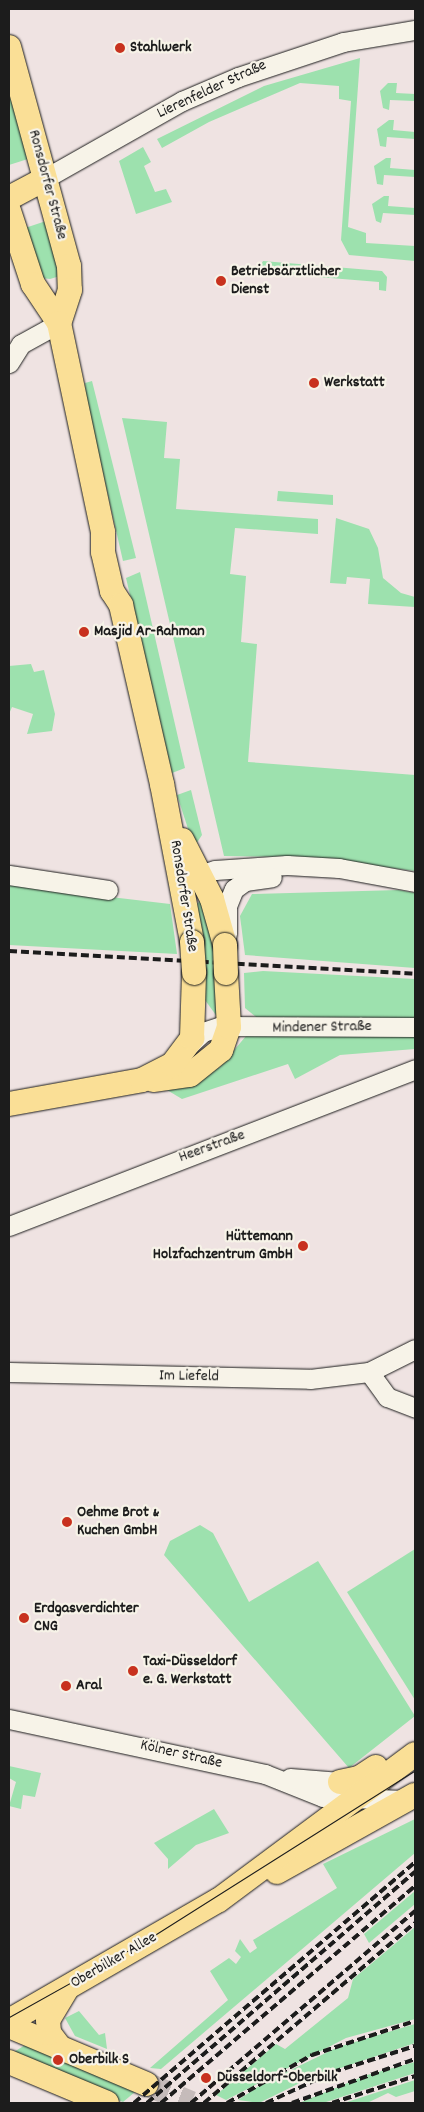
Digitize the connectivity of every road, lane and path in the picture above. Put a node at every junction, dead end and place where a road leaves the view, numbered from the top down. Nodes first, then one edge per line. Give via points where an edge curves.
1 (415, 30) edge
2 (9, 47) edge
3 (26, 189) edge
4 (9, 211) edge
5 (60, 323) junction
6 (9, 363) edge
7 (166, 801) junction
8 (9, 876) edge
9 (376, 876) junction
10 (191, 877) junction
11 (415, 882) edge
12 (237, 886) junction
13 (108, 890) dead end
14 (210, 895) junction
15 (225, 945) junction
16 (194, 976) junction
17 (225, 1026) junction
18 (415, 1027) edge
19 (192, 1033) junction
20 (415, 1069) edge
21 (142, 1080) junction
22 (9, 1104) edge
23 (9, 1226) edge
24 (415, 1349) edge
25 (9, 1372) edge
26 (369, 1372) junction
27 (415, 1408) edge
28 (9, 1719) edge
29 (415, 1742) edge
30 (415, 1754) edge
31 (338, 1793) junction
32 (410, 1798) edge
33 (330, 1831) junction
34 (68, 1988) junction
35 (9, 2021) edge
36 (9, 2026) edge
37 (62, 2049) junction
38 (9, 2062) edge
39 (146, 2084) tunnel mouth
40 (107, 2103) edge

1 - 3 street, Lierenfelder Straße via 343,42 238,77 182,101
2 - 3 main road, Ronsdorfer Straße
3 - 5 main road, Ronsdorfer Straße via 69,266 70,290
4 - 5 main road, Ronsdorfer Straße via 34,284
5 - 6 street via 21,344
5 - 7 main road, Ronsdorfer Straße via 103,532 122,588 121,605
7 - 10 main road, Ronsdorfer Straße
7 - 10 main road, Ronsdorfer Straße via 177,855
8 - 13 street
9 - 10 street via 339,868 288,865
9 - 11 street
9 - 12 street via 258,878
10 - 14 main road, Ronsdorfer Straße
10 - 16 main road, Ronsdorfer Straße, bridge
12 - 14 street
12 - 15 street via 227,906
14 - 15 main road, Ronsdorfer Straße
15 - 17 main road, Ronsdorfer Straße, bridge
16 - 17 street via 204,1013
16 - 19 main road, Ronsdorfer Straße
17 - 18 street, Mindener Straße
17 - 19 street, Mindener Straße
17 - 21 main road, Mindener Straße via 221,1050 199,1070 175,1079
19 - 21 main road, Mindener Straße via 172,1065
20 - 23 street, Heerstraße
21 - 22 main road, Mindener Straße
24 - 26 street, Im Liefeld
25 - 26 street, Im Liefeld via 310,1379
26 - 27 street via 387,1397
28 - 31 street, Kölner Straße
29 - 31 main road
30 - 31 main road
31 - 32 street, Kölner Straße
31 - 33 main road
32 - 33 main road
33 - 34 main road, Oberbilker Allee via 253,1886 219,1900
34 - 35 main road, Oberbilker Allee
34 - 37 main road via 48,2020 49,2033
36 - 37 main road
37 - 39 main road
38 - 40 main road

